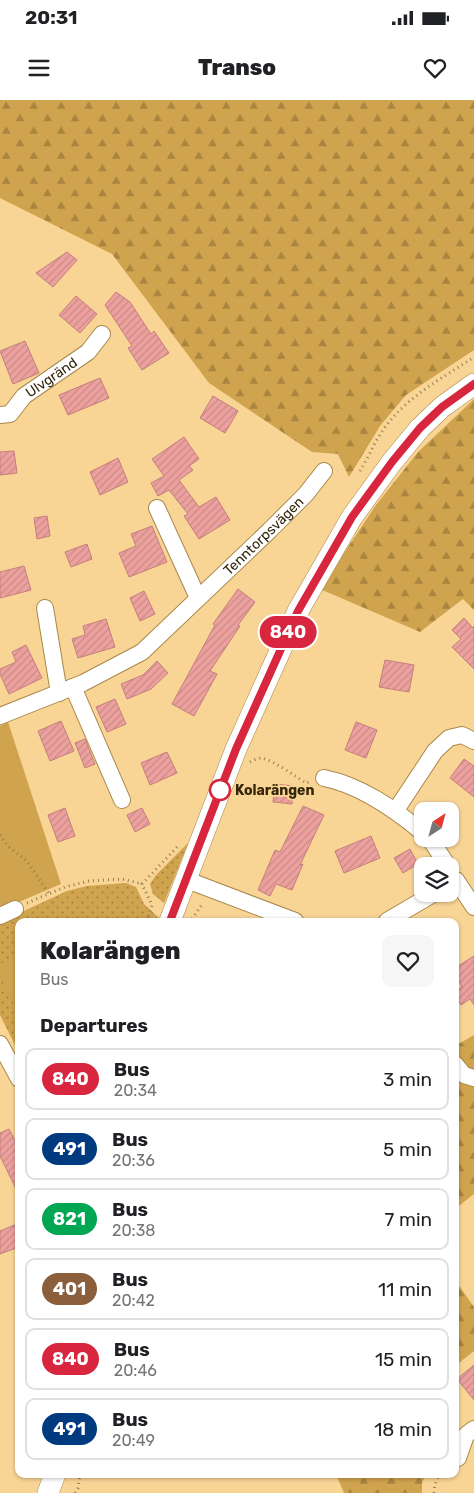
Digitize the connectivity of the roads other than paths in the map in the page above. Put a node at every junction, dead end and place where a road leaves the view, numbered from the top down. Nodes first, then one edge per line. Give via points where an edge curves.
1 (102, 334) dead end
2 (474, 384) edge
3 (5, 414) edge
4 (324, 471) dead end
5 (158, 508) dead end
6 (198, 598) junction
7 (46, 608) dead end
8 (66, 690) junction
9 (0, 716) edge
10 (474, 741) edge
11 (324, 778) road end
12 (122, 800) dead end
13 (396, 810) junction
14 (414, 825) edge
15 (187, 880) junction
16 (459, 886) edge
17 (419, 902) edge
18 (474, 907) edge
19 (15, 909) road end
20 (0, 916) edge
21 (171, 918) edge
22 (287, 918) edge
23 (392, 918) edge
24 (0, 1044) edge
25 (459, 1069) edge
26 (15, 1072) edge
27 (474, 1078) edge
28 (474, 1429) edge
29 (459, 1455) edge
30 (54, 1478) edge
31 (48, 1493) edge

1 - 3 street, Ulvgränd via 88,352 24,396
2 - 15 main road via 420,428 352,517 298,611 236,749
4 - 6 street, Tenntorpsvägen via 306,494
5 - 6 street
6 - 8 street, Tenntorpsvägen via 142,652
7 - 8 street
8 - 9 street, Tenntorpsvägen
8 - 12 street
10 - 13 street via 462,735 450,738 435,751
11 - 13 street via 341,781
13 - 14 street
15 - 21 main road
15 - 22 street
16 - 18 street
17 - 23 street
19 - 20 street
24 - 26 street
25 - 27 street via 464,1075
28 - 29 street via 466,1435
30 - 31 main road

